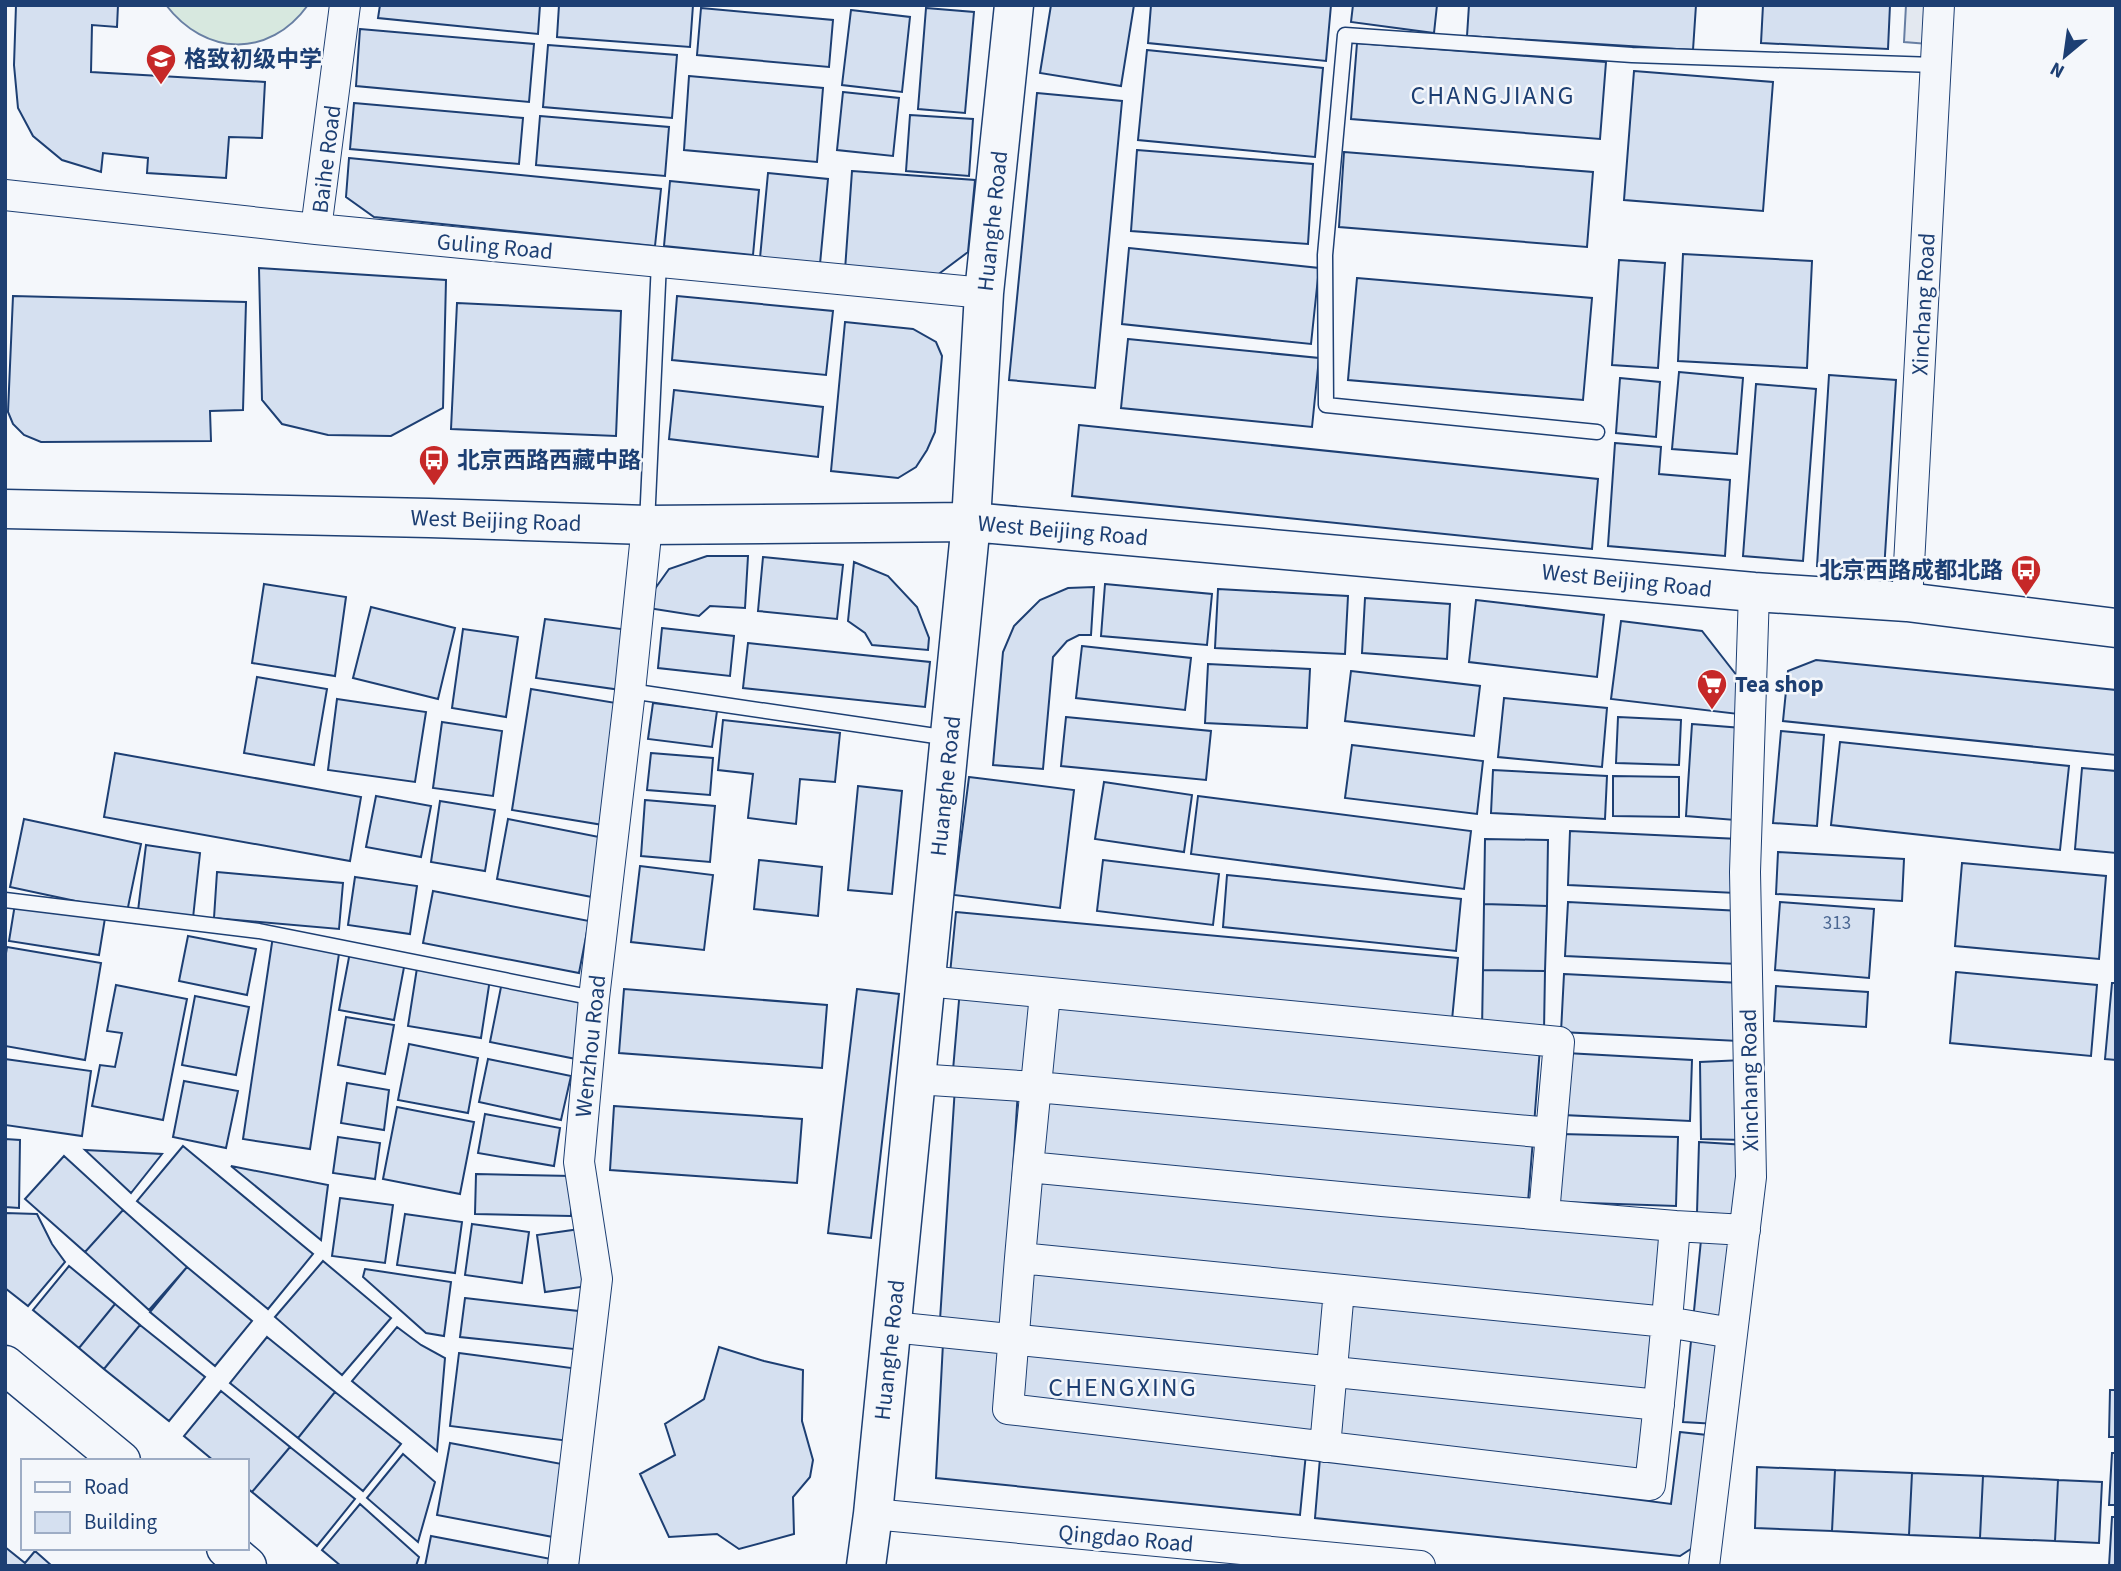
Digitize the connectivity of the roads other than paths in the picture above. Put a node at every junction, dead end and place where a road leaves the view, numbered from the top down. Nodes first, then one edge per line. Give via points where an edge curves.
1 (345, 5) edge
2 (1014, 5) edge
3 (1935, 36) edge
4 (5, 195) edge
5 (316, 229) junction
6 (659, 262) junction
7 (984, 293) junction
8 (1597, 432) dead end
9 (5, 509) edge
10 (971, 522) junction
11 (646, 525) junction
12 (1754, 592) junction
13 (1907, 602) junction
14 (2116, 628) edge
15 (630, 691) junction
16 (950, 738) junction
17 (5, 900) edge
18 (926, 981) junction
19 (1045, 994) junction
20 (594, 998) junction
21 (916, 1079) junction
22 (1036, 1087) junction
23 (1551, 1133) junction
24 (1028, 1167) junction
25 (1544, 1214) junction
26 (1675, 1226) junction
27 (1745, 1230) junction
28 (1020, 1258) junction
29 (1339, 1290) junction
30 (1667, 1322) junction
31 (892, 1327) junction
32 (1732, 1333) junction
33 (1012, 1339) junction
34 (5, 1365) edge
35 (1331, 1372) junction
36 (1659, 1405) junction
37 (1325, 1447) junction
38 (119, 1459) edge
39 (873, 1514) junction
40 (228, 1550) edge
41 (247, 1566) edge
42 (563, 1566) edge
43 (866, 1566) edge
44 (1420, 1566) edge
45 (1704, 1566) edge

1 - 5 street, Baihe Road
2 - 7 main road, Huanghe Road
3 - 8 lane via 1632,55 1345,35 1325,255 1326,405
3 - 13 street, Xinchang Road
4 - 5 street, Guling Road
5 - 6 street, Guling Road
6 - 7 street, Guling Road
6 - 11 lane
7 - 10 main road, Huanghe Road
9 - 11 main road, West Beijing Road
10 - 11 main road, West Beijing Road
10 - 12 main road, West Beijing Road
10 - 16 main road, Huanghe Road
11 - 15 street, Wenzhou Road
12 - 13 main road, West Beijing Road
12 - 27 street, Xinchang Road via 1745,872 1751,1177
13 - 14 main road, West Beijing Road
15 - 16 lane
15 - 20 street, Wenzhou Road
16 - 18 main road, Huanghe Road
17 - 20 lane via 258,931
18 - 19 street
18 - 21 main road, Huanghe Road
19 - 22 street
19 - 23 street via 1559,1042
20 - 42 street, Wenzhou Road via 579,1162 597,1279
21 - 22 street
21 - 31 main road, Huanghe Road
22 - 23 street
22 - 24 street
23 - 25 street
24 - 25 street
24 - 28 street
25 - 26 street
26 - 27 street
26 - 30 street
27 - 32 street, Xinchang Road
28 - 29 street
28 - 33 street
29 - 30 street
29 - 35 street
30 - 32 street
30 - 36 street
31 - 33 street
31 - 39 main road, Huanghe Road
32 - 45 street, Xinchang Road
33 - 35 street
33 - 37 street via 1008,1409
34 - 38 main road
35 - 36 street
35 - 37 street
36 - 37 street via 1650,1485
39 - 43 main road, Huanghe Road
39 - 44 street, Qingdao Road
40 - 41 main road

